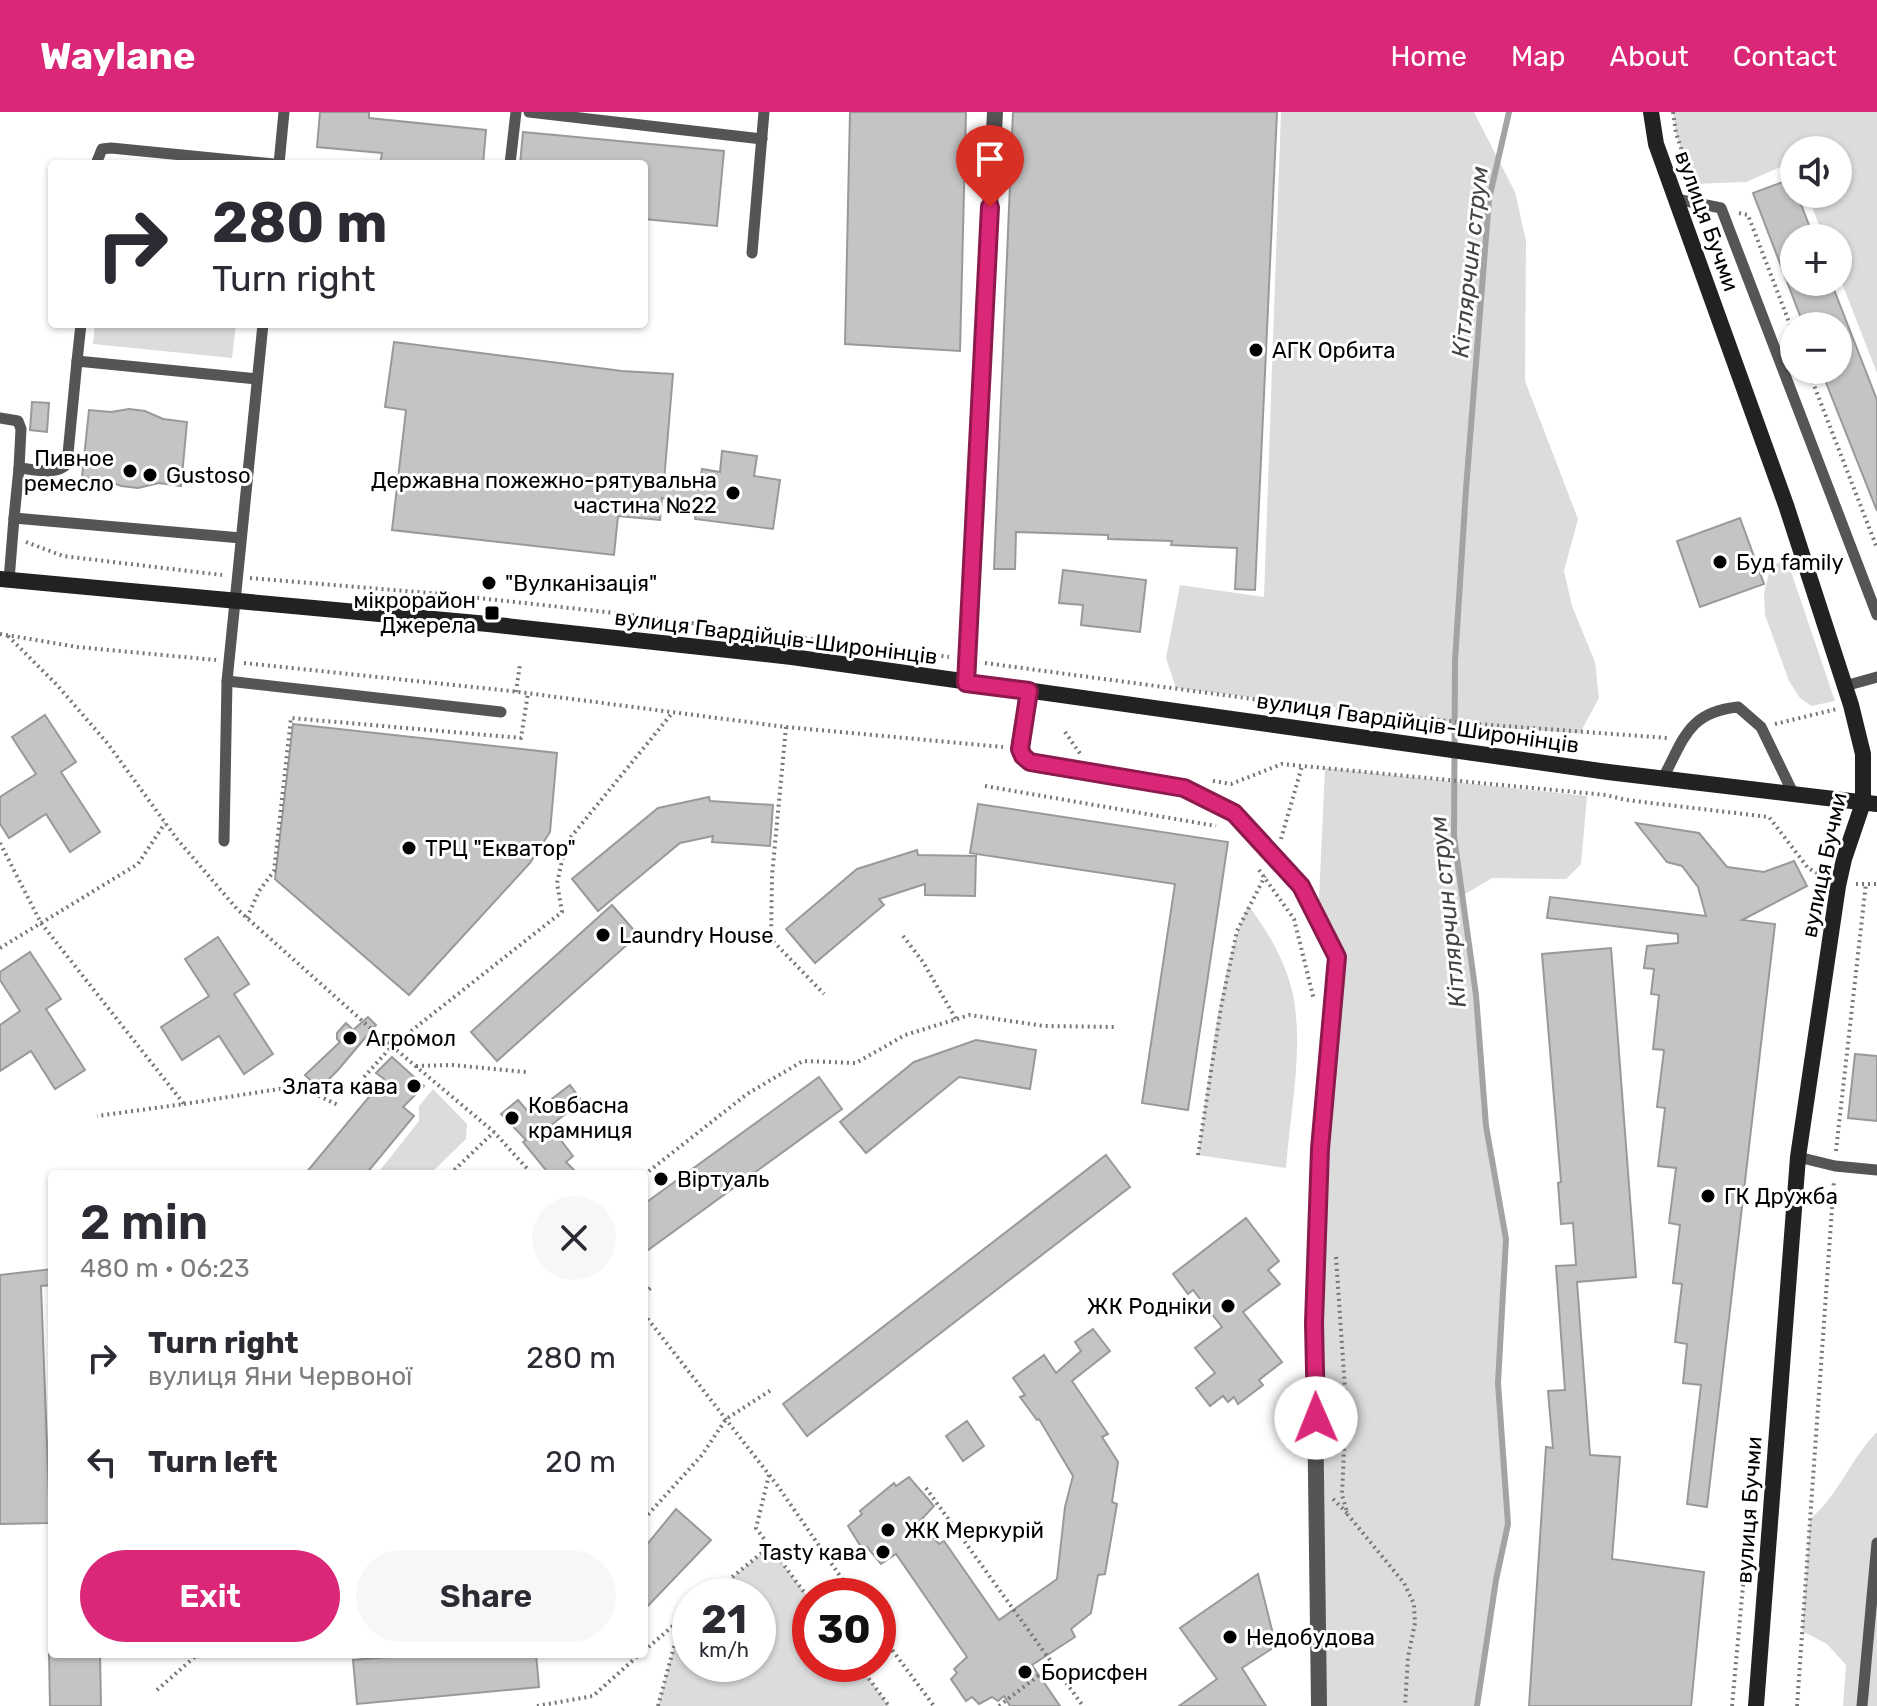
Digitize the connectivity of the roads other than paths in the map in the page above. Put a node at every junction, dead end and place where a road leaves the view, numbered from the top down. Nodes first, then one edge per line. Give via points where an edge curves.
1 (284, 112) edge
2 (516, 112) edge
3 (529, 112) edge
4 (764, 112) edge
5 (995, 112) edge
6 (1651, 112) edge
7 (762, 139) junction
8 (98, 160) edge
9 (235, 160) edge
10 (277, 160) edge
11 (510, 160) edge
12 (1676, 199) junction
13 (752, 253) dead end
14 (81, 328) edge
15 (263, 328) edge
16 (77, 361) junction
17 (257, 379) junction
18 (0, 418) edge
19 (19, 468) junction
20 (14, 518) junction
21 (241, 538) junction
22 (4, 579) edge
23 (235, 599) junction
24 (1877, 615) edge
25 (1877, 677) edge
26 (227, 681) junction
27 (966, 683) junction
28 (1845, 686) junction
29 (1029, 691) junction
30 (501, 712) dead end
31 (1663, 778) junction
32 (1793, 793) junction
33 (1870, 804) edge
34 (224, 841) dead end
35 (1798, 1157) junction
36 (1877, 1170) edge
37 (1877, 1543) edge
38 (1319, 1706) edge
39 (1756, 1706) edge
40 (1862, 1706) edge

1 - 10 lane
2 - 11 lane
3 - 7 lane
4 - 7 lane
5 - 27 street
6 - 12 main road, вулиця Бучми via 1656,144
7 - 13 lane
8 - 9 lane via 102,149 111,148
12 - 24 lane via 1721,208
12 - 28 main road, вулиця Бучми
14 - 16 lane
15 - 17 lane
16 - 17 lane
16 - 19 lane via 67,464 55,471
17 - 21 lane
18 - 19 lane via 18,421
19 - 20 lane
20 - 21 lane
20 - 22 lane
21 - 23 lane
22 - 23 main road, вулиця Гвардійців-Широнінців
23 - 26 lane
23 - 27 main road, вулиця Гвардійців-Широнінців via 792,657
25 - 28 lane
26 - 30 lane
26 - 34 lane
27 - 29 main road, вулиця Гвардійців-Широнінців
28 - 33 main road, вулиця Бучми
29 - 31 main road, вулиця Гвардійців-Широнінців
29 - 38 street via 1020,749 1025,759 1184,788 1234,813 1301,886 1337,957 1320,1149 1314,1323
31 - 32 main road, вулиця Гвардійців-Широнінців
31 - 32 lane via 1693,722 1719,709 1738,707 1761,727
32 - 33 main road, вулиця Гвардійців-Широнінців
33 - 35 main road, вулиця Бучми via 1838,886
35 - 36 lane
35 - 39 main road, вулиця Бучми
37 - 40 lane

